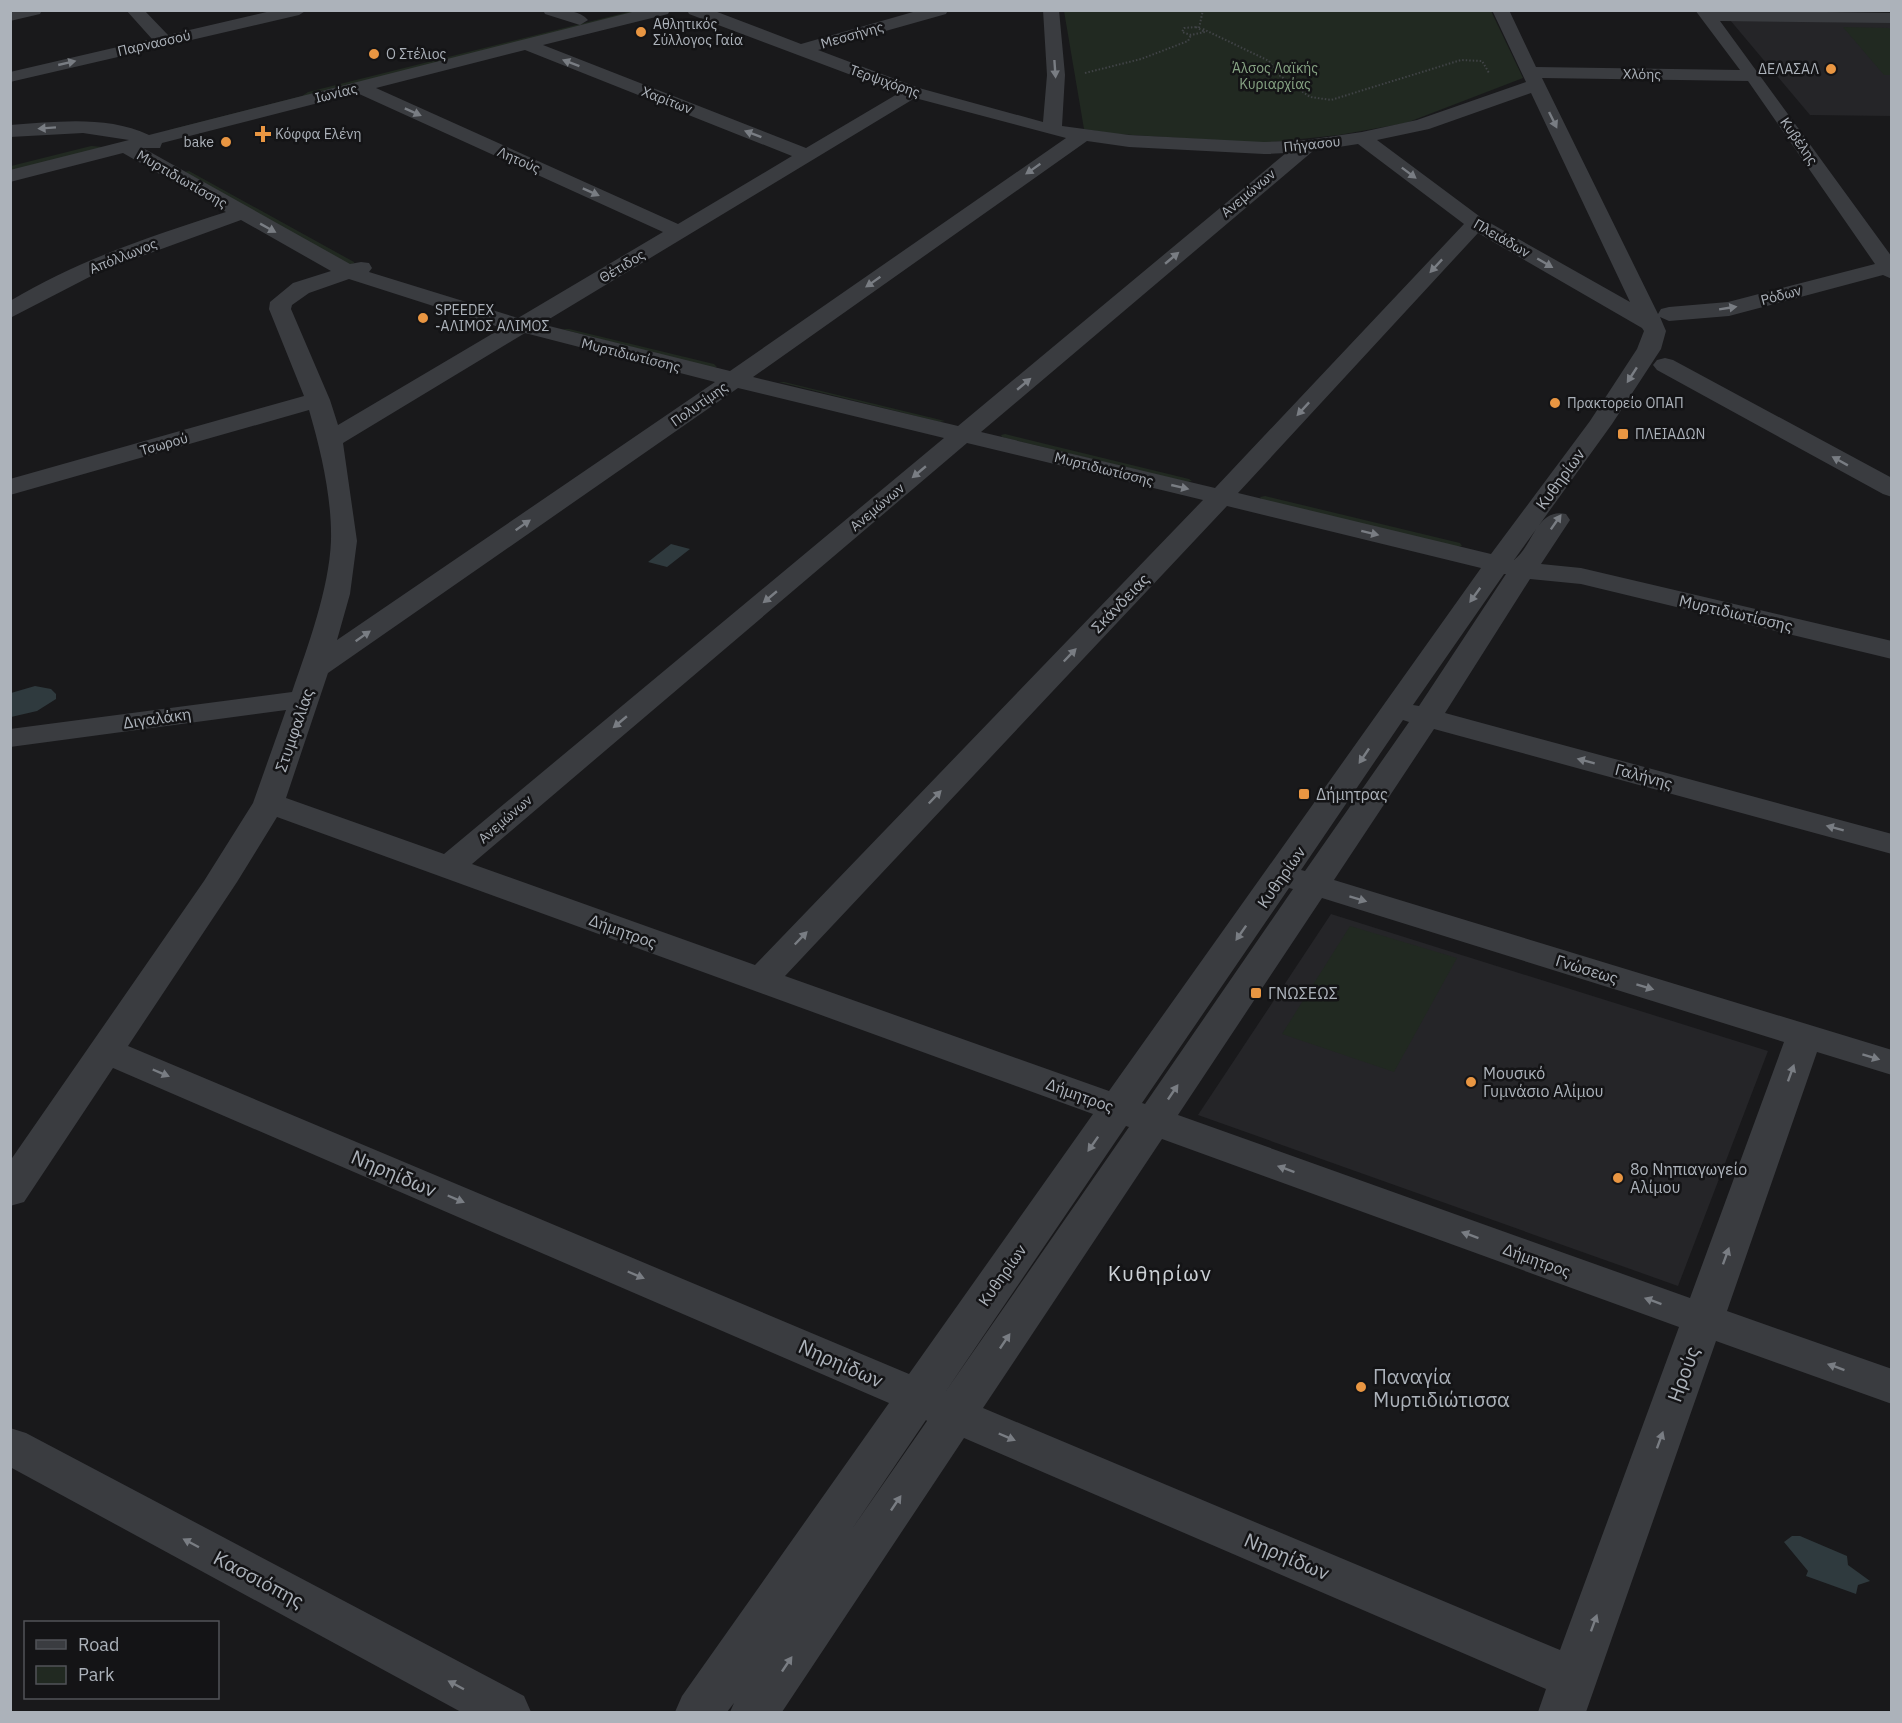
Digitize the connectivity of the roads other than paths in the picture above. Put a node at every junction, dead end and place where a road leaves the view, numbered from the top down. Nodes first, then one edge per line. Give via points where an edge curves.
1 (134, 10) edge
2 (298, 10) edge
3 (551, 10) edge
4 (620, 10) edge
5 (662, 10) edge
6 (695, 10) edge
7 (940, 10) edge
8 (1051, 10) edge
9 (1500, 10) edge
10 (1519, 10) edge
11 (1887, 10) edge
12 (33, 11) edge
13 (1706, 13) edge
14 (1846, 14) edge
15 (10, 15) edge
16 (1892, 17) edge
17 (580, 20) junction
18 (163, 40) junction
19 (527, 45) junction
20 (799, 50) junction
21 (1539, 76) junction
22 (1754, 76) junction
23 (10, 77) edge
24 (360, 88) junction
25 (913, 92) junction
26 (1052, 130) junction
27 (10, 131) edge
28 (1081, 136) junction
29 (1362, 138) junction
30 (133, 141) junction
31 (1586, 145) dead end
32 (1307, 146) junction
33 (807, 155) junction
34 (10, 162) edge
35 (10, 176) edge
36 (242, 213) junction
37 (1476, 223) junction
38 (679, 232) junction
39 (1643, 259) dead end
40 (372, 264) junction
41 (1890, 269) edge
42 (348, 272) junction
43 (10, 311) edge
44 (1661, 319) junction
45 (529, 322) junction
46 (1665, 365) junction
47 (744, 373) junction
48 (318, 400) junction
49 (971, 428) junction
50 (330, 440) junction
51 (10, 487) edge
52 (1892, 489) edge
53 (1227, 490) junction
54 (1516, 559) junction
55 (1892, 650) edge
56 (315, 669) junction
57 (304, 699) junction
58 (1411, 713) junction
59 (10, 738) edge
60 (269, 803) junction
61 (1892, 844) edge
62 (448, 868) junction
63 (1298, 880) junction
64 (761, 980) junction
65 (1804, 1036) junction
66 (107, 1051) junction
67 (1892, 1063) edge
68 (1118, 1109) junction
69 (1154, 1121) junction
70 (10, 1192) edge
71 (1703, 1320) junction
72 (1892, 1387) edge
73 (916, 1398) junction
74 (956, 1414) junction
75 (10, 1446) edge
76 (1568, 1696) edge
77 (507, 1713) edge
78 (699, 1713) edge
79 (754, 1713) edge

1 - 18 street
2 - 18 street, Παρνασσού
3 - 17 street
4 - 17 street, Ιωνίας
5 - 19 street, Ιωνίας
6 - 20 street, Τερψιχόρης
7 - 20 street, Μεσσήνης
8 -> 26 street via 1056,75
9 - 21 street, Κυθηρίων
10 - 21 street, Κυθηρίων
11 - 16 street
12 - 15 street
13 - 14 street
13 - 22 street, Κυβέλης
14 - 16 street
17 - 30 street, Ιωνίας
23 -> 18 street, Παρνασσού
19 - 24 street, Ιωνίας
33 -> 19 street, Χαρίτων
20 - 25 street, Τερψιχόρης
21 - 22 street, Χλόης
21 - 29 street, Πήγασου via 1422,125
21 - 31 street, Κυθηρίων
21 -> 44 street, Κυθηρίων
22 - 41 street, Κυβέλης
24 - 30 street, Ιωνίας
24 -> 38 street, Λητούς
25 - 26 street, Τερψιχόρης
25 - 33 street, Θέτιδος
26 - 28 street, Τερψιχόρης
30 -> 27 street via 112,129 97,127
28 - 32 street, Πήγασου via 1253,148
28 -> 47 street, Πολυτίμης
29 - 32 street, Πήγασου
29 -> 37 street, Πλειάδων
30 - 34 street, Ιωνίας
30 - 35 street, Ιωνίας
30 - 36 street, Μυρτιδιωτίσσης
30 - 40 street, Μυρτιδιωτίσσης
49 -> 32 street, Ανεμώνων
33 - 38 street, Θέτιδος
36 -> 42 street, Μυρτιδιωτίσσης
36 - 43 street, Απόλλωνος via 124,253 40,292
37 -> 44 street, Πλειάδων
37 -> 53 street, Σκάνδειας
38 - 45 street, Θέτιδος
39 - 44 street, Κυθηρίων
40 - 42 street, Στυμφαλίας
40 - 45 street, Μυρτιδιωτίσσης
44 -> 41 street, Ρόδων via 1729,309
42 - 45 street, Μυρτιδιωτίσσης
42 - 48 street, Στυμφαλίας via 301,288 281,302 280,309
44 - 46 street, Κυθηρίων via 1675,330
44 -> 54 street, Κυθηρίων via 1648,349
45 - 47 street, Μυρτιδιωτίσσης
45 - 50 street, Θέτιδος
52 -> 46 street
54 -> 46 street, Κυθηρίων
47 - 49 street, Μυρτιδιωτίσσης
56 -> 47 street, Πολυτίμης
48 - 50 street, Στυμφαλίας
48 - 51 street, Τσωρού
49 - 53 street, Μυρτιδιωτίσσης
49 -> 62 street, Ανεμώνων
50 - 56 street, Στυμφαλίας via 344,541 336,594
53 - 54 street, Μυρτιδιωτίσσης
64 -> 53 street, Σκάνδειας
54 - 55 street, Μυρτιδιωτίσσης
54 - 58 street, Κυθηρίων
56 - 57 street, Στυμφαλίας
57 - 59 street, Διγαλάκη
57 - 60 street, Στυμφαλίας
61 -> 58 street, Γαλήνης
58 - 63 street, Κυθηρίων
60 - 62 street, Δήμητρος
60 - 66 street, Στυμφαλίας
62 - 64 street, Δήμητρος
63 -> 65 street, Γνώσεως
63 -> 68 street, Κυθηρίων
69 -> 63 street, Κυθηρίων
64 - 68 street, Δήμητρος
65 -> 67 street, Γνώσεως
71 -> 65 street, Ηρούς
66 - 70 street, Στυμφαλίας
66 -> 73 street, Νηρηίδων via 875,1377
68 - 69 street, Δήμητρος
68 -> 73 street, Κυθηρίων
71 -> 69 street, Δήμητρος
74 -> 69 street, Κυθηρίων
72 -> 71 street, Δήμητρος
76 -> 71 street, Ηρούς
73 - 74 street, Νηρηίδων
73 - 78 street, Κυθηρίων
74 -> 76 street, Νηρηίδων
79 -> 74 street, Κυθηρίων
77 -> 75 street, Κασσιόπης

